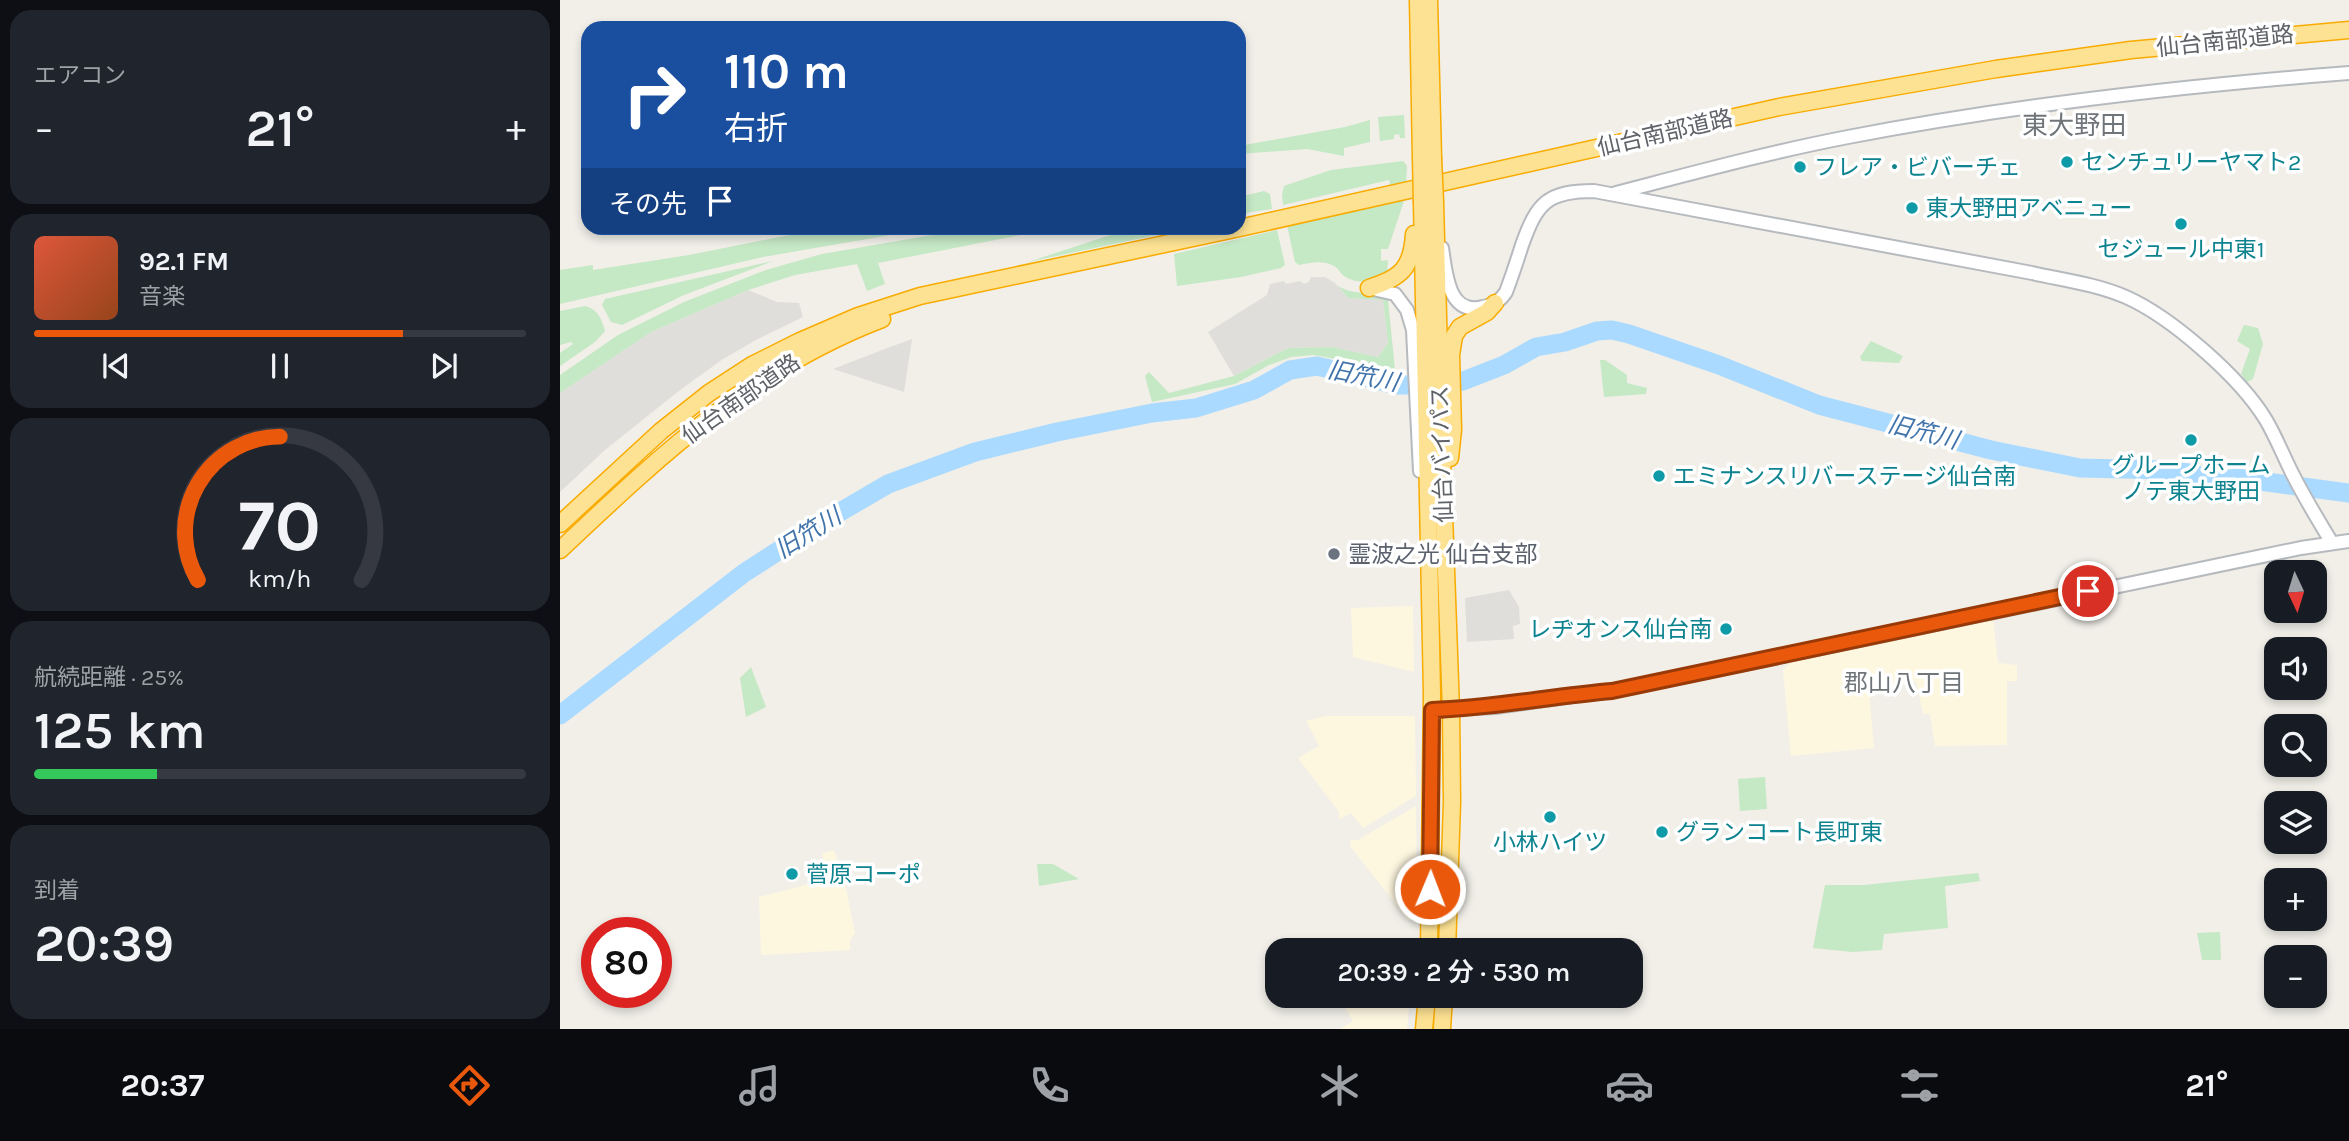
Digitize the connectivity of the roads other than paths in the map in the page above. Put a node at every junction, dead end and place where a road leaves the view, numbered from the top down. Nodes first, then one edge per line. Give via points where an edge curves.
1 (1418, 0) edge
2 (1429, 0) edge
3 (2349, 30) edge
4 (2349, 73) edge
5 (1426, 138) junction
6 (1612, 194) junction
7 (1429, 207) junction
8 (1246, 225) edge
9 (1199, 235) edge
10 (990, 281) junction
11 (1369, 288) joint
12 (1495, 303) junction
13 (1433, 355) junction
14 (1435, 430) junction
15 (560, 524) edge
16 (2349, 541) edge
17 (2332, 543) junction
18 (560, 550) edge
19 (1432, 710) junction
20 (1451, 710) junction
21 (1429, 938) edge
22 (1447, 938) edge
23 (1426, 1008) edge
24 (1443, 1008) edge
25 (1424, 1029) edge
26 (1442, 1029) edge

1 - 5 highway, 仙台バイパス
2 - 5 highway, 仙台バイパス
3 - 8 highway, 仙台南部道路 via 2131,50 1779,107
4 - 6 street via 2036,105 1846,137
5 - 7 highway, 仙台バイパス, bridge
6 - 12 street via 1564,194 1535,211 1506,292
6 - 17 street via 2058,278 2122,295 2175,327 2235,382 2266,420
7 - 11 highway via 1415,222 1408,264 1396,277
7 - 12 street via 1449,290 1467,308
7 - 13 highway, 仙台バイパス
9 - 10 highway, 仙台南部道路
10 - 15 highway, 仙台南部道路 via 858,316 752,365 661,431
10 - 18 highway, 仙台南部道路 via 863,326 760,380 682,438
11 - 13 street via 1402,300 1413,330
12 - 13 highway via 1460,327
13 - 14 highway
13 - 14 highway, 仙台バイパス
14 - 19 highway, 仙台バイパス via 1429,544
14 - 20 highway, 仙台バイパス via 1444,498
16 - 17 street
17 - 20 street via 1629,688
19 - 20 street
19 - 21 highway, 仙台バイパス
20 - 22 highway, 仙台バイパス
23 - 25 highway
24 - 26 highway

